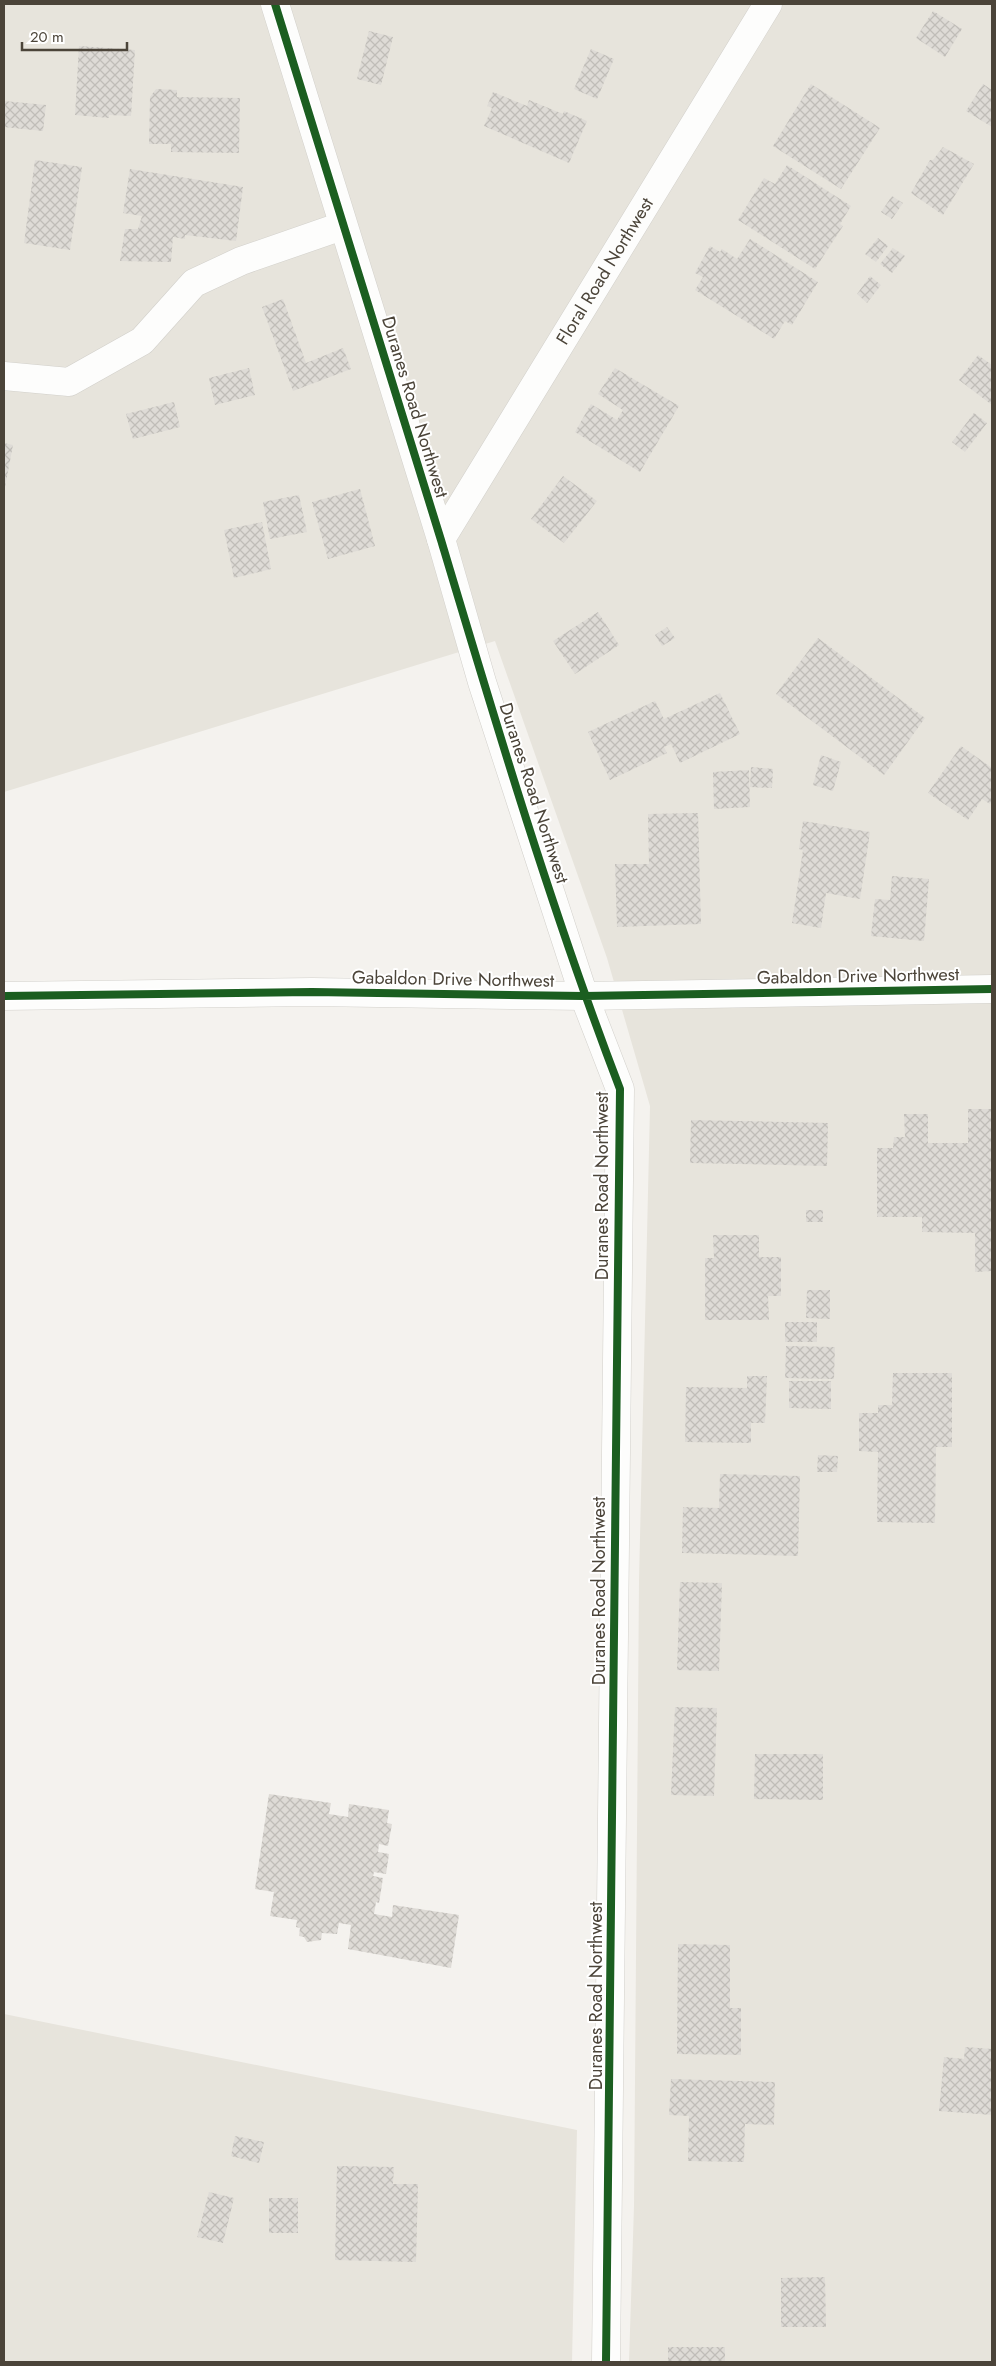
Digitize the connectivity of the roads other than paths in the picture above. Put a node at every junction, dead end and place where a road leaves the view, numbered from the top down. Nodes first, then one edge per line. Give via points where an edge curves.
1 (275, 4) edge
2 (768, 4) edge
3 (342, 226) junction
4 (4, 376) edge
5 (441, 539) junction
6 (992, 989) edge
7 (4, 996) edge
8 (584, 996) junction
9 (606, 2362) edge

1 - 3 street, Duranes Road Northwest
2 - 5 street, Floral Road Northwest
3 - 4 street via 241,261 194,283 142,341 69,382
3 - 5 street, Duranes Road Northwest
5 - 8 street, Duranes Road Northwest via 482,682
6 - 8 street, Gabaldon Drive Northwest
7 - 8 street, Gabaldon Drive Northwest via 312,992
8 - 9 street, Duranes Road Northwest via 620,1089

